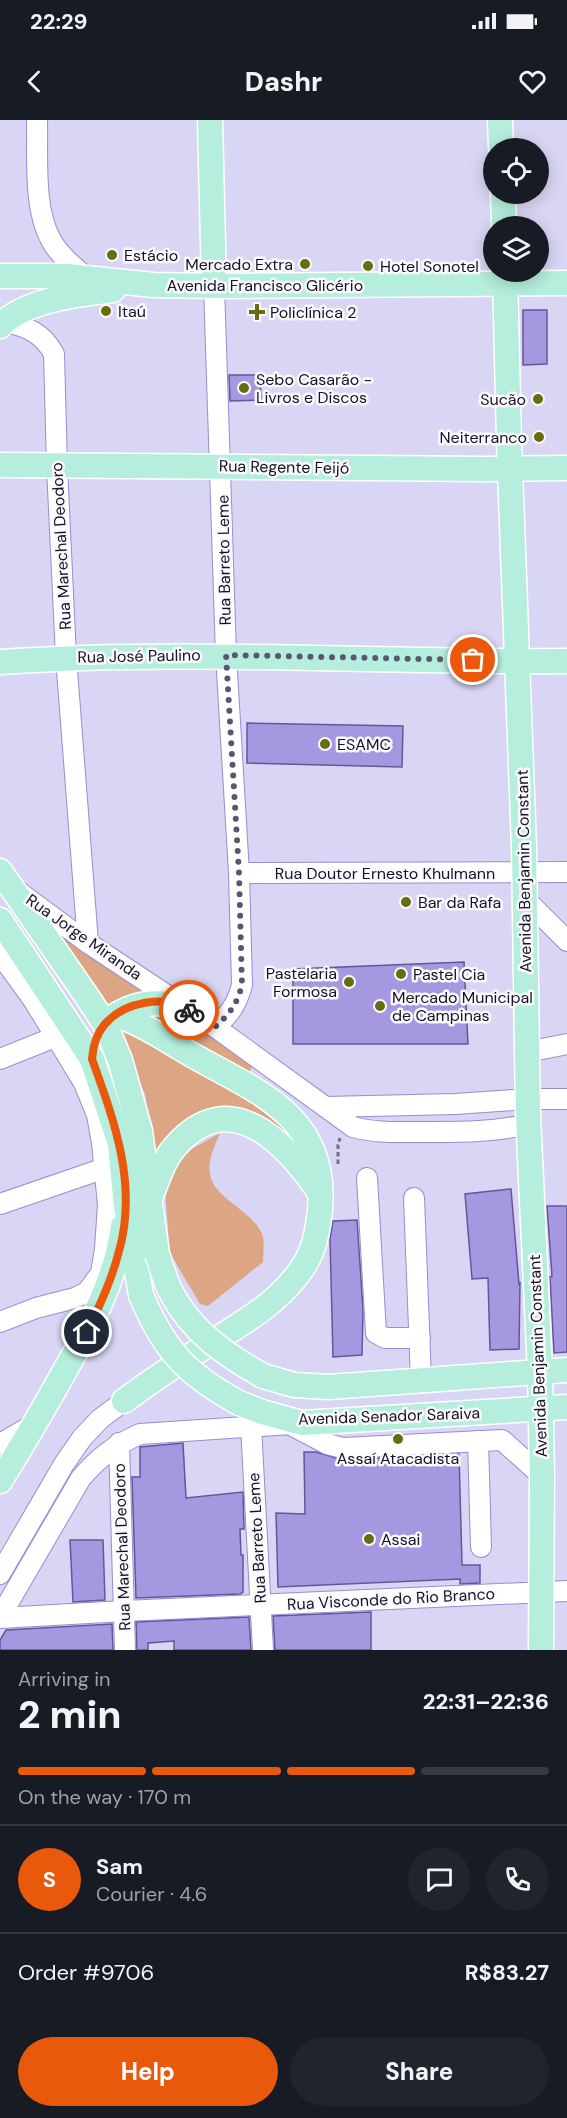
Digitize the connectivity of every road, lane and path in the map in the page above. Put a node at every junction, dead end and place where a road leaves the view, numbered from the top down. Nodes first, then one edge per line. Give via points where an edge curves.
1 (37, 120) edge
2 (210, 120) edge
3 (500, 120) edge
4 (501, 138) edge
5 (0, 276) edge
6 (86, 278) junction
7 (483, 278) edge
8 (549, 281) edge
9 (505, 282) edge
10 (567, 283) edge
11 (154, 285) junction
12 (214, 286) junction
13 (2, 324) edge
14 (0, 465) edge
15 (221, 466) junction
16 (57, 467) junction
17 (567, 468) edge
18 (511, 469) junction
19 (226, 655) junction
20 (66, 657) junction
21 (567, 660) edge
22 (518, 661) junction
23 (0, 662) edge
24 (567, 872) edge
25 (239, 873) junction
26 (524, 873) junction
27 (6, 879) edge
28 (525, 899) junction
29 (0, 920) edge
30 (567, 941) edge
31 (88, 943) junction
32 (0, 954) edge
33 (184, 1007) junction
34 (110, 1020) junction
35 (215, 1027) junction
36 (55, 1037) junction
37 (567, 1044) edge
38 (528, 1052) junction
39 (0, 1059) edge
40 (92, 1059) junction
41 (528, 1099) junction
42 (567, 1099) edge
43 (326, 1107) junction
44 (529, 1124) junction
45 (105, 1168) junction
46 (367, 1178) dead end
47 (321, 1196) junction
48 (414, 1198) dead end
49 (150, 1199) junction
50 (0, 1204) edge
51 (126, 1206) junction
52 (157, 1254) joint
53 (0, 1322) edge
54 (420, 1338) junction
55 (567, 1370) edge
56 (540, 1371) junction
57 (421, 1380) junction
58 (124, 1401) joint
59 (567, 1407) edge
60 (541, 1408) junction
61 (36, 1423) junction
62 (296, 1423) junction
63 (251, 1426) junction
64 (478, 1441) junction
65 (119, 1443) junction
66 (0, 1444) edge
67 (542, 1476) junction
68 (0, 1481) edge
69 (481, 1547) dead end
70 (0, 1574) edge
71 (567, 1591) edge
72 (541, 1592) junction
73 (261, 1605) junction
74 (124, 1611) junction
75 (0, 1618) edge
76 (125, 1650) edge
77 (263, 1650) edge
78 (541, 1650) edge

1 - 6 street via 44,222 60,255
2 - 12 main road, Rua Barreto Leme
3 - 4 main road
5 - 6 main road, Avenida Francisco Glicério
6 - 11 main road, Avenida Francisco Glicério
7 - 12 main road, Avenida Francisco Glicério
8 - 10 main road, Avenida Francisco Glicério
9 - 18 main road, Avenida Benjamin Constant
11 - 12 main road, Avenida Francisco Glicério
11 - 13 main road via 63,296 24,310
12 - 15 street, Rua Barreto Leme
13 - 16 street, Rua Marechal Deodoro via 20,325 36,333 54,354
14 - 16 main road, Rua Regente Feijó
15 - 16 main road, Rua Regente Feijó
15 - 18 main road, Rua Regente Feijó
15 - 19 street, Rua Barreto Leme
16 - 20 street, Rua Marechal Deodoro
17 - 18 main road, Rua Regente Feijó
18 - 22 main road, Avenida Benjamin Constant
19 - 20 main road, Rua José Paulino
19 - 22 main road, Rua José Paulino
19 - 25 street, Rua Barreto Leme
20 - 23 main road, Rua José Paulino
20 - 31 street, Rua Marechal Deodoro
21 - 22 main road, Rua José Paulino
22 - 26 main road, Avenida Benjamin Constant
24 - 26 street, Rua Doutor Ernesto Khulmann
25 - 26 street, Rua Doutor Ernesto Khulmann
25 - 35 street, Rua Barreto Leme via 242,985 231,1012
26 - 28 main road, Avenida Benjamin Constant
27 - 31 street, Rua Jorge Miranda
27 - 34 main road, Rua Jorge Miranda via 86,994
28 - 30 street
28 - 38 main road, Avenida Benjamin Constant
29 - 40 main road
31 - 33 street, Rua Jorge Miranda
32 - 36 street
33 - 34 main road via 149,1002 132,1006
33 - 35 street, Rua Jorge Miranda
34 - 40 main road via 98,1035
34 - 47 main road via 136,1023 249,1086 283,1110 307,1137 315,1154
34 - 49 main road, Rua Jorge Miranda via 140,1131
35 - 43 street, Rua Jorge Miranda
36 - 39 street
36 - 45 street via 84,1083 97,1115
37 - 38 street
38 - 41 main road, Avenida Benjamin Constant
40 - 51 main road via 120,1144
41 - 42 street
41 - 43 street
41 - 44 main road, Avenida Benjamin Constant
43 - 44 street, Rua Jorge Miranda via 353,1127 377,1132 500,1131
44 - 56 main road, Avenida Benjamin Constant
45 - 50 street
45 - 53 street via 105,1249 95,1283 75,1298
46 - 54 street via 376,1333 385,1338
47 - 49 main road via 278,1142 244,1122 223,1119 206,1124 174,1148
47 - 58 main road via 315,1246 288,1287 259,1312
48 - 54 street
49 - 52 main road, Rua Jorge Miranda
51 - 61 main road via 120,1248 107,1289
51 - 62 main road, Avenida Senador Saraiva, bridge via 141,1295 170,1349 213,1388 239,1403
52 - 57 main road, Avenida Senador Saraiva, bridge via 171,1292 196,1328 230,1357 263,1376 294,1385 329,1388
54 - 57 street
55 - 56 main road, Avenida Senador Saraiva
56 - 57 main road, Avenida Senador Saraiva
56 - 60 main road, Avenida Benjamin Constant
58 - 70 street via 82,1438
59 - 60 main road, Avenida Senador Saraiva
60 - 62 main road, Avenida Senador Saraiva
60 - 67 main road, Avenida Benjamin Constant
61 - 66 street
61 - 68 main road
62 - 63 street
62 - 64 street via 327,1444 344,1448
63 - 65 street via 140,1434
63 - 73 street, Rua Barreto Leme
64 - 67 street via 505,1442
64 - 69 street
65 - 74 street, Rua Marechal Deodoro
65 - 75 street via 81,1478
67 - 72 main road, Avenida Benjamin Constant
71 - 72 street, Rua Visconde do Rio Branco
72 - 73 street, Rua Visconde do Rio Branco
72 - 78 main road, Avenida Benjamin Constant
73 - 74 street, Rua Visconde do Rio Branco
73 - 77 street, Rua Barreto Leme
74 - 75 street, Rua Visconde do Rio Branco
74 - 76 street, Rua Marechal Deodoro

